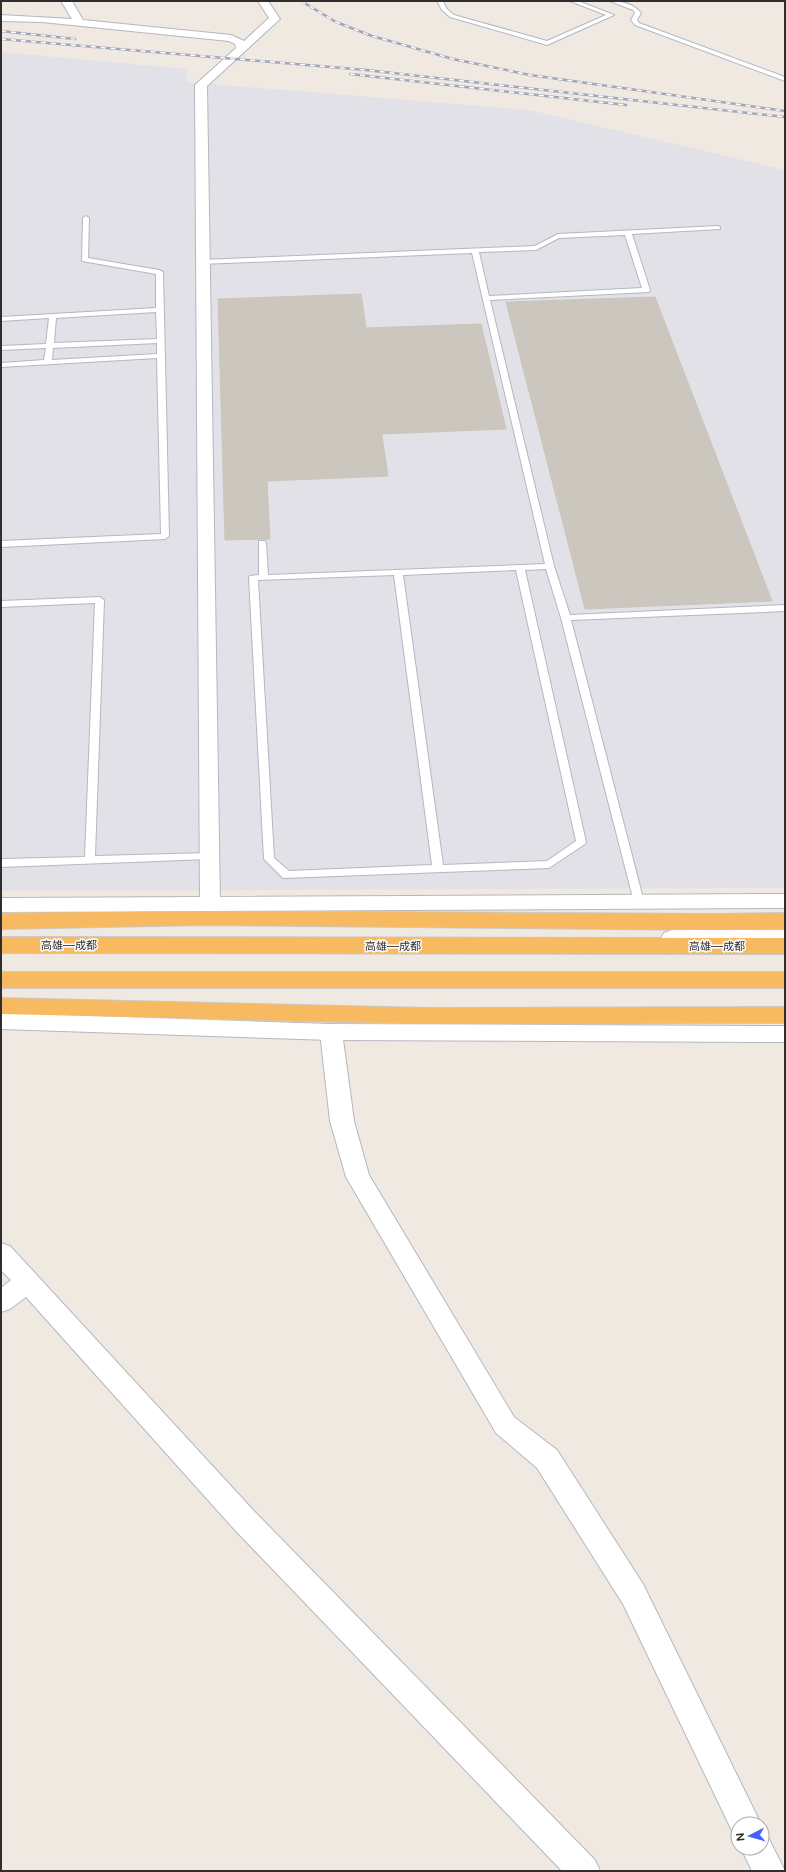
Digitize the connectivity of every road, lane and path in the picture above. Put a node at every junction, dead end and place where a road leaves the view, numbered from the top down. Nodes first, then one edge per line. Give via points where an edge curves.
1 (66, 1) edge
2 (263, 1) edge
3 (440, 1) edge
4 (573, 1) edge
5 (613, 1) edge
6 (1, 18) edge
7 (79, 23) junction
8 (242, 48) junction
9 (785, 79) edge
10 (86, 218) dead end
11 (718, 228) dead end
12 (628, 232) junction
13 (475, 251) junction
14 (202, 262) junction
15 (485, 298) junction
16 (160, 310) junction
17 (53, 316) junction
18 (1, 319) edge
19 (160, 341) junction
20 (50, 346) junction
21 (1, 348) edge
22 (161, 356) junction
23 (48, 362) junction
24 (1, 365) edge
25 (262, 543) dead end
26 (1, 544) edge
27 (550, 566) junction
28 (520, 567) junction
29 (398, 572) junction
30 (264, 577) junction
31 (1, 604) edge
32 (785, 608) edge
33 (566, 618) junction
34 (209, 856) junction
35 (90, 860) junction
36 (1, 863) edge
37 (438, 869) junction
38 (785, 900) edge
39 (639, 902) junction
40 (210, 903) junction
41 (1, 905) edge
42 (1, 921) edge
43 (785, 921) edge
44 (1, 938) edge
45 (785, 938) edge
46 (1, 945) edge
47 (785, 946) edge
48 (1, 980) edge
49 (785, 980) edge
50 (1, 1006) edge
51 (785, 1015) edge
52 (1, 1022) edge
53 (331, 1032) junction
54 (785, 1034) edge
55 (1, 1253) edge
56 (27, 1282) junction
57 (1, 1302) edge
58 (741, 1816) edge
59 (761, 1856) edge
60 (584, 1871) edge
61 (769, 1871) edge

1 - 7 street
2 - 8 street via 276,19
3 - 4 lane via 452,16 547,44 611,15
5 - 9 lane via 636,9 638,13 634,20 637,24
6 - 7 street
7 - 8 street via 231,38 239,42
8 - 14 street via 200,85
10 - 16 lane via 84,260 159,272
11 - 12 lane
12 - 13 lane via 558,236 536,248
12 - 15 lane via 646,290
13 - 14 lane
13 - 15 lane
14 - 34 street
15 - 27 lane
16 - 17 lane
16 - 19 lane
17 - 18 lane
17 - 20 lane
19 - 20 lane
19 - 22 lane
20 - 21 lane
20 - 23 lane
22 - 23 lane
22 - 26 lane via 165,536
23 - 24 lane
25 - 30 lane
27 - 28 lane
27 - 33 lane
28 - 29 lane
28 - 37 lane via 581,842 549,864
29 - 30 lane
29 - 37 lane
30 - 37 lane via 253,578 269,859 287,875
31 - 35 lane via 100,600
32 - 33 lane
33 - 39 lane
34 - 35 lane
34 - 40 street
35 - 36 lane
38 - 39 main road
39 - 40 main road
40 - 41 main road
42 - 43 highway via 206,918
44 - 45 main road
46 - 47 highway, 高雄—成都
48 - 49 highway
50 - 51 highway via 431,1016
52 - 53 main road
53 - 54 main road
53 - 58 street via 342,1121 358,1177 505,1425 547,1459 634,1594
55 - 56 street
56 - 57 street
56 - 60 street via 244,1520
59 - 61 street

